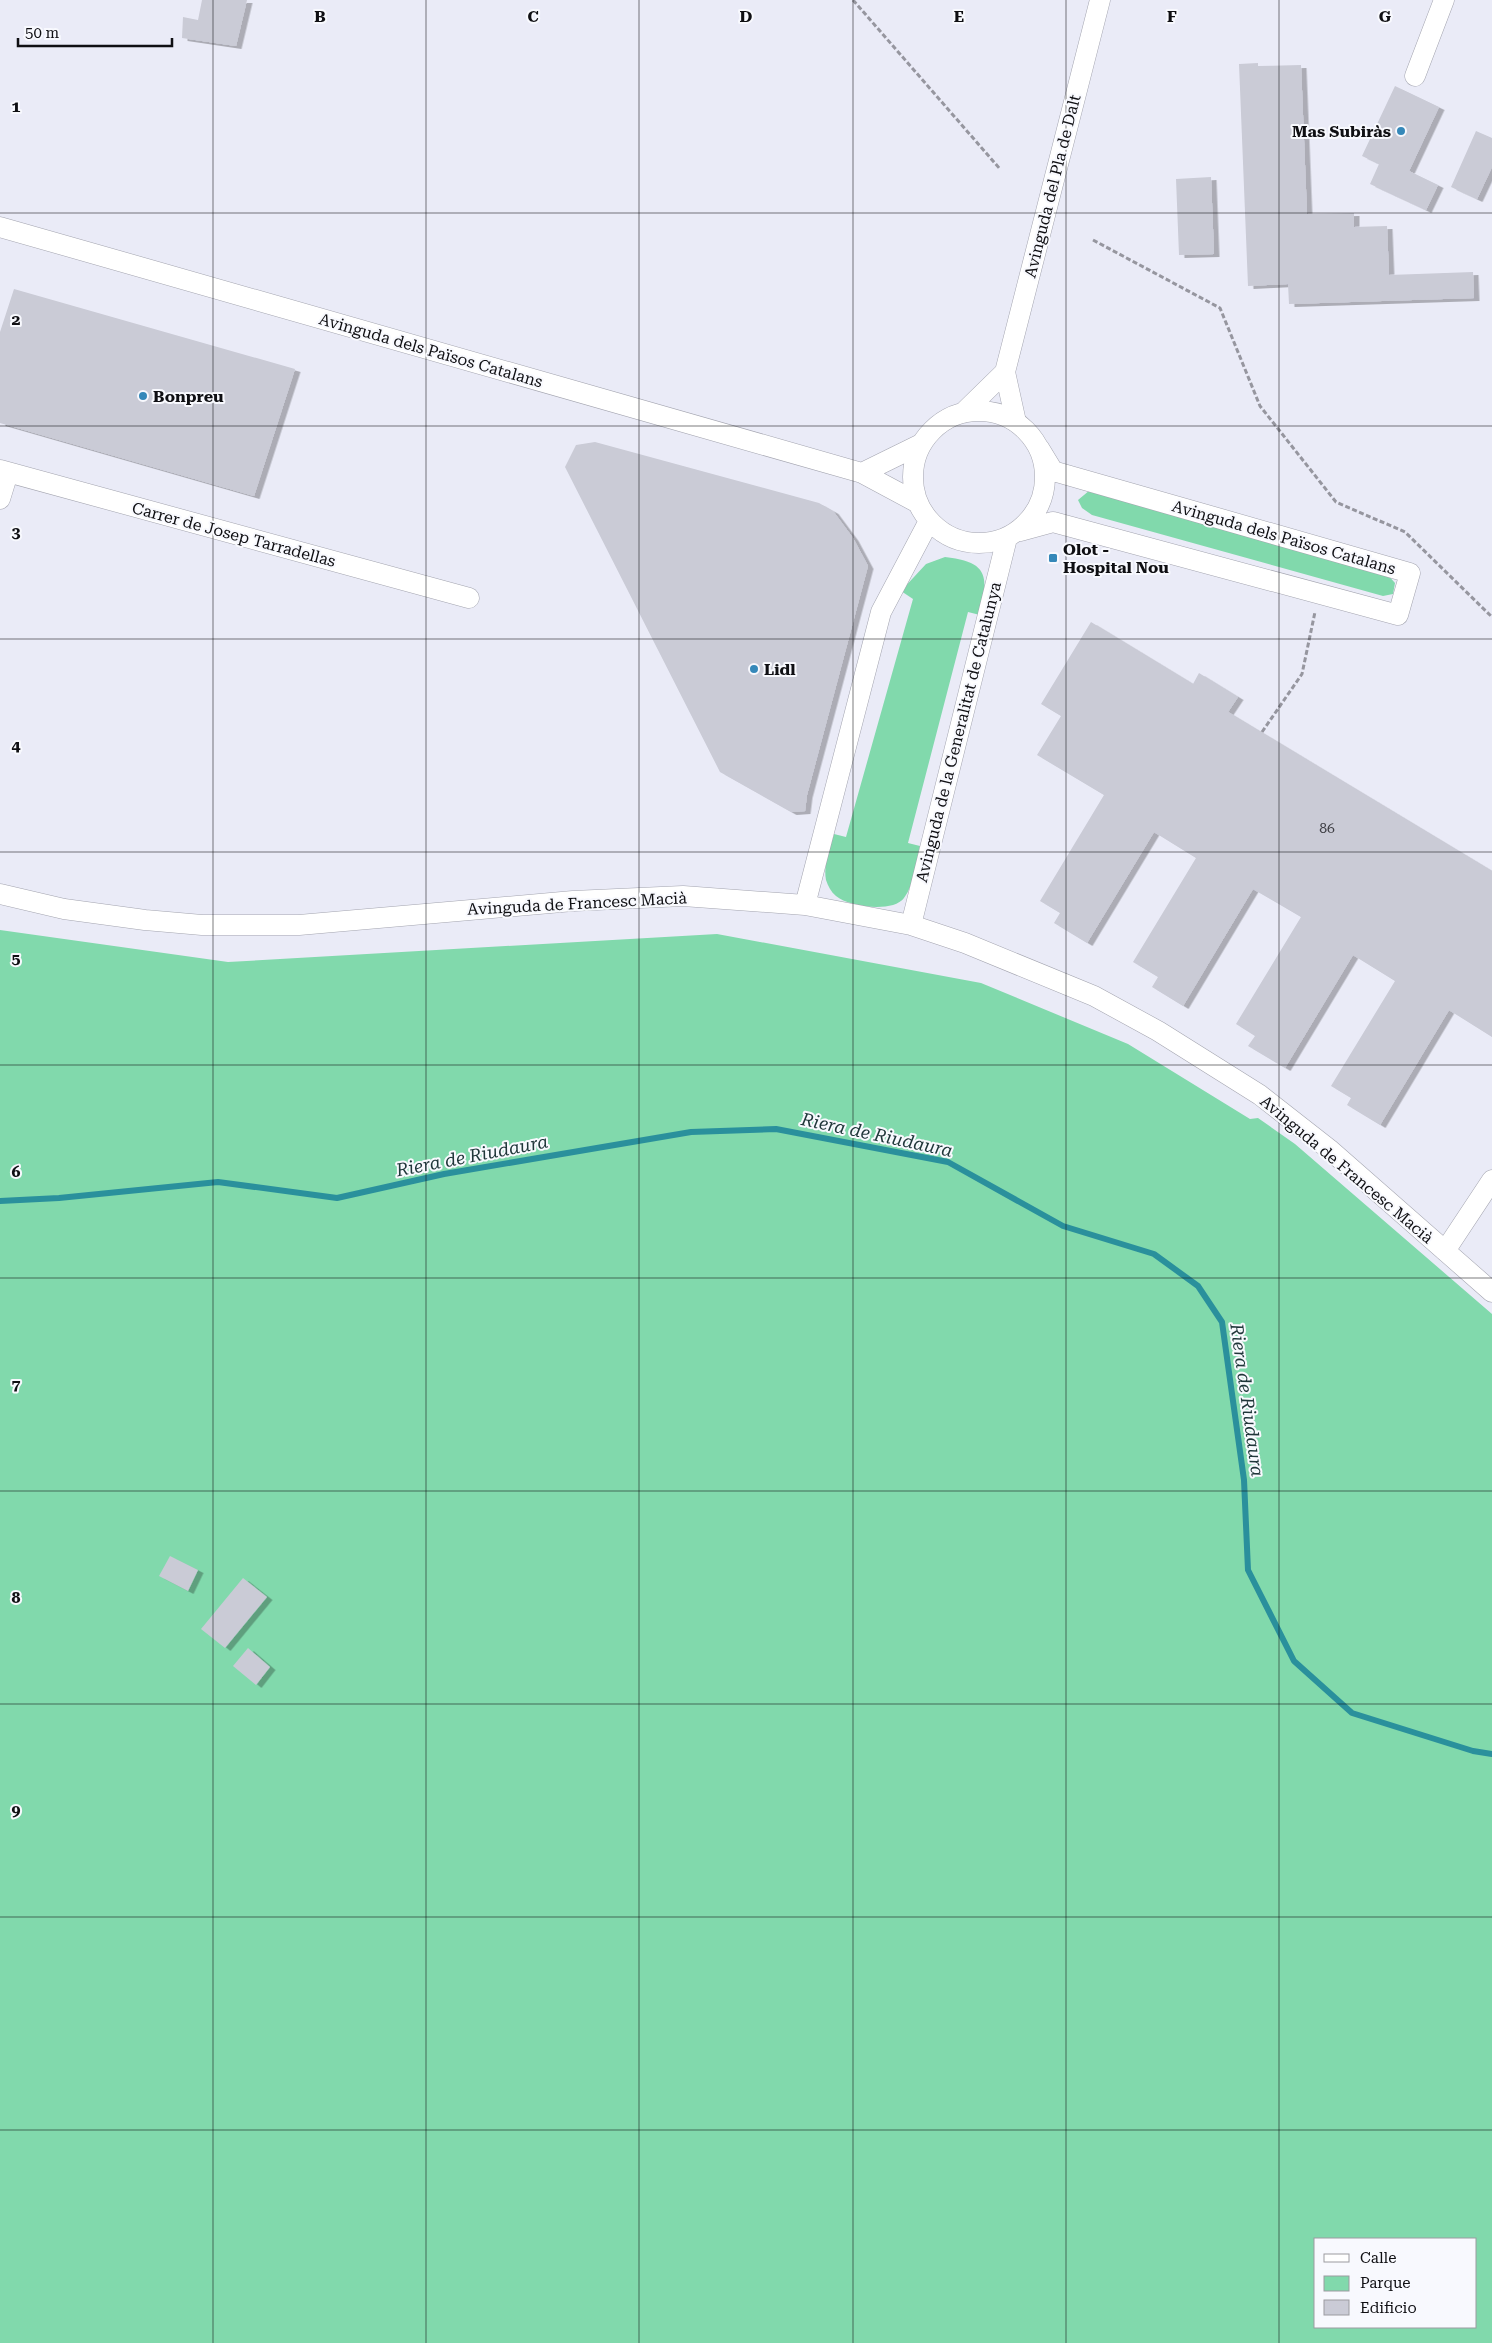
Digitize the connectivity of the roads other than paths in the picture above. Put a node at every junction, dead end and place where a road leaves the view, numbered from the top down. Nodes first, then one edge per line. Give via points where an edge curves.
1 (1100, 0) edge
2 (1444, 0) edge
3 (1415, 76) dead end
4 (0, 226) edge
5 (1005, 372) junction
6 (963, 413) junction
7 (1016, 422) junction
8 (921, 444) junction
9 (1039, 448) junction
10 (4, 472) edge
11 (862, 473) junction
12 (0, 499) edge
13 (918, 503) junction
14 (929, 521) junction
15 (1013, 534) junction
16 (469, 598) dead end
17 (0, 894) edge
18 (805, 906) junction
19 (911, 926) junction
20 (1492, 1180) edge
21 (1445, 1251) junction
22 (1492, 1292) edge

1 - 5 street, Avinguda del Pla de Dalt
2 - 3 street
4 - 11 street, Avinguda dels Països Catalans
5 - 6 street
5 - 7 street, Avinguda del Pla de Dalt
6 - 7 street via 990,412
6 - 8 street via 946,419
7 - 9 street
8 - 11 street
8 - 13 street via 913,483
9 - 15 street via 1045,465 1046,484 1041,502 1032,518
9 - 15 street, Avinguda dels Països Catalans via 1053,471 1410,573 1398,615 1053,522
10 - 12 street
10 - 16 street, Carrer de Josep Tarradellas
11 - 13 street, Avinguda dels Països Catalans
13 - 14 street
14 - 15 street via 943,534 978,544
14 - 18 street via 881,612
15 - 19 street, Avinguda de la Generalitat de Catalunya
17 - 18 street, Avinguda de Francesc Macià via 64,909 145,920 244,925 299,924 573,900 683,896
18 - 19 street, Avinguda de Francesc Macià
19 - 21 street, Avinguda de Francesc Macià via 965,943 1094,996 1158,1031 1260,1095
20 - 21 street
21 - 22 street, Avinguda de Francesc Macià

